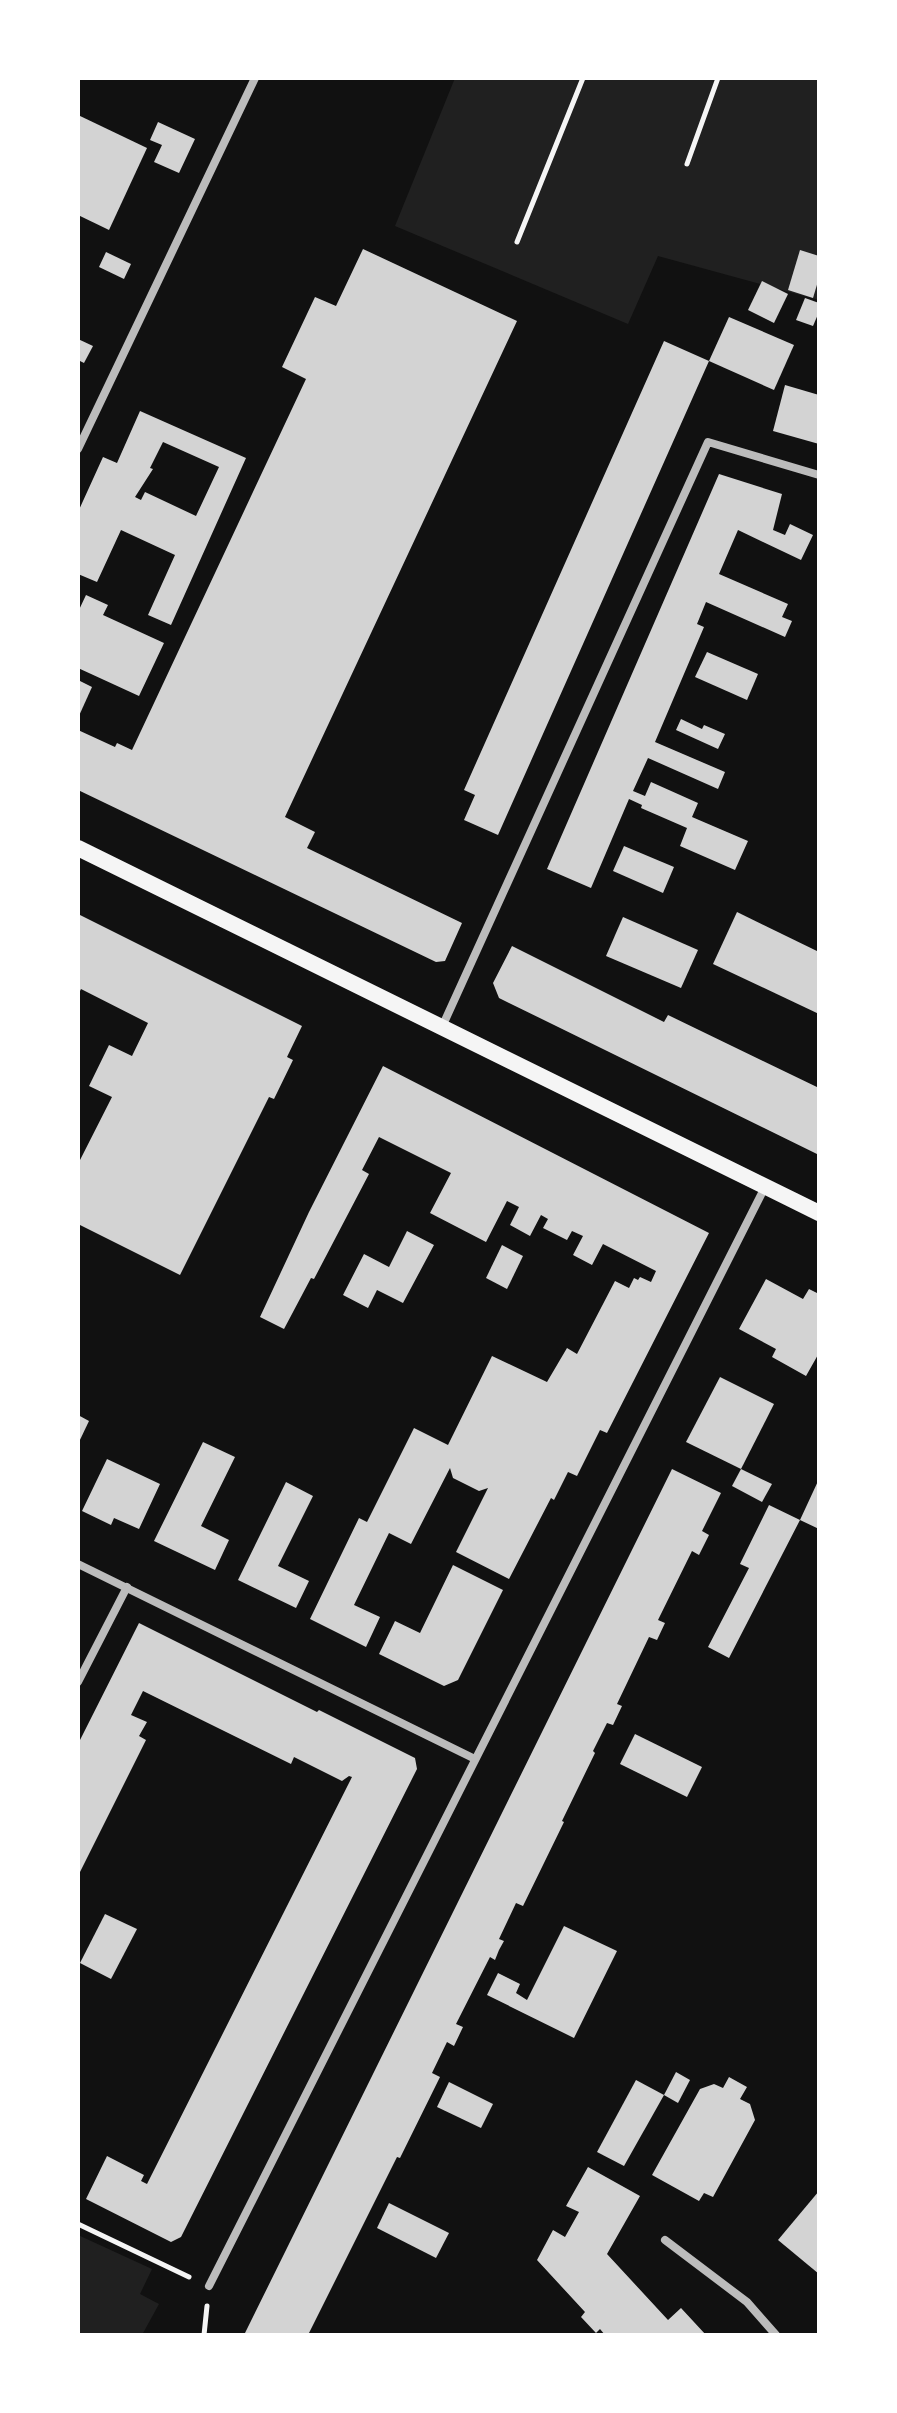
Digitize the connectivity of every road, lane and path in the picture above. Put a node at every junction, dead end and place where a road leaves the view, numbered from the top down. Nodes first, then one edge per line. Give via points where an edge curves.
1 (255, 78) edge
2 (583, 78) edge
3 (718, 78) edge
4 (687, 164) dead end
5 (517, 242) dead end
6 (78, 449) edge
7 (819, 475) edge
8 (78, 848) edge
9 (442, 1027) junction
10 (765, 1186) junction
11 (819, 1213) edge
12 (78, 1564) edge
13 (127, 1587) junction
14 (78, 1682) edge
15 (475, 1759) junction
16 (78, 2224) edge
17 (665, 2240) dead end
18 (209, 2286) joint
19 (776, 2335) edge

1 - 6 street
2 - 5 path
3 - 4 path
7 - 9 street via 708,442
8 - 9 main road
9 - 10 main road
10 - 11 main road
10 - 15 street
12 - 13 street
13 - 14 street
13 - 15 street
15 - 18 street
16 - 18 path
17 - 19 street via 747,2302

